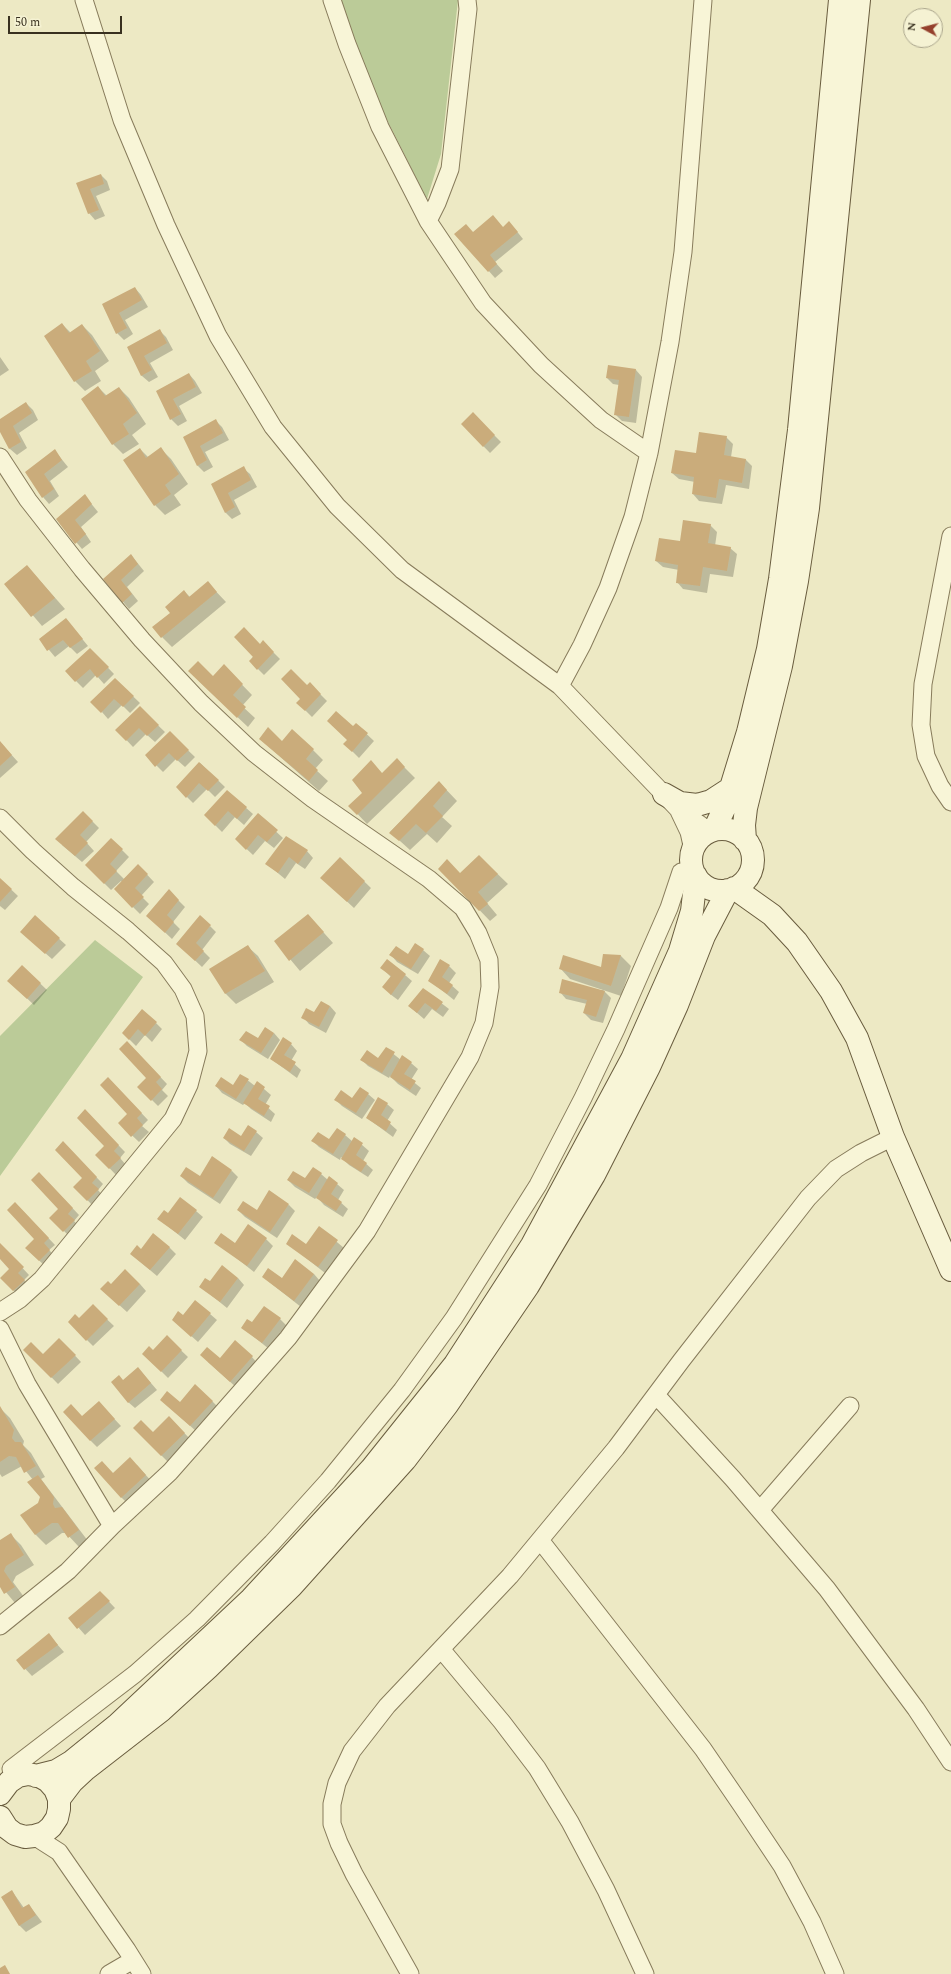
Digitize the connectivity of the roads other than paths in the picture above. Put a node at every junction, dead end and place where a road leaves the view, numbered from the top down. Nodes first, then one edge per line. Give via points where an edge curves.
1 (84, 0) edge
2 (332, 0) edge
3 (467, 0) edge
4 (703, 0) edge
5 (840, 0) edge
6 (859, 0) edge
7 (428, 221) junction
8 (648, 453) junction
9 (0, 457) edge
10 (951, 536) edge
11 (560, 686) junction
12 (731, 788) junction
13 (671, 801) junction
14 (951, 802) edge
15 (0, 818) edge
16 (712, 831) junction
17 (745, 840) junction
18 (692, 850) junction
19 (751, 868) junction
20 (688, 874) junction
21 (731, 889) junction
22 (770, 913) junction
23 (713, 917) junction
24 (893, 1137) junction
25 (950, 1263) edge
26 (0, 1312) edge
27 (0, 1329) edge
28 (656, 1395) junction
29 (850, 1406) dead end
30 (760, 1510) junction
31 (112, 1526) junction
32 (540, 1540) junction
33 (0, 1626) edge
34 (441, 1649) junction
35 (951, 1762) edge
36 (19, 1770) edge
37 (0, 1794) edge
38 (58, 1809) junction
39 (0, 1817) edge
40 (28, 1836) junction
41 (0, 1838) edge
42 (59, 1852) junction
43 (137, 1967) edge
44 (109, 1974) edge
45 (410, 1974) edge
46 (645, 1974) edge
47 (835, 1974) edge

1 - 11 street via 122,120 166,225 218,336 273,427 337,506 402,570
2 - 7 street via 380,127
3 - 7 street via 450,169
4 - 8 street via 683,252 670,342
5 - 12 street via 799,430 780,579 766,656 748,732
6 - 17 street via 808,508 782,658 746,808
7 - 8 street via 483,302 541,366 601,420
8 - 11 street via 633,517 608,588
9 - 31 street via 28,500 82,570 201,703 254,753 313,799 429,879 463,908 478,933 489,960 490,987 484,1023 470,1057 367,1231 283,1344 170,1472
10 - 14 street via 923,684 921,725 926,756 940,786
11 - 13 street
12 - 13 street via 697,805
12 - 16 street via 720,818
13 - 16 street
13 - 18 street via 689,832
15 - 26 street via 73,887 164,963 182,989 195,1016 198,1050 189,1085 173,1119 42,1279 20,1299
16 - 17 street via 721,828 732,830
16 - 18 street via 698,839
17 - 19 street via 752,853
18 - 20 street
19 - 21 street via 745,880
19 - 22 street via 754,886
20 - 21 street via 708,888
20 - 36 street via 669,908 583,1098 538,1185 454,1318 402,1390 328,1481 272,1543 197,1619
20 - 36 street via 692,911 680,951 632,1059 532,1245 456,1364 371,1469 251,1599 118,1724 56,1771
21 - 22 street
21 - 23 street
22 - 23 street via 740,905 730,907
22 - 24 street via 797,942 831,991 857,1038
23 - 38 street via 649,1067 594,1175 528,1286 447,1405 405,1460 291,1587 162,1710 72,1782
24 - 25 street
24 - 28 street via 836,1169 808,1198
27 - 31 street via 27,1384
28 - 30 street
28 - 32 street
29 - 30 street
30 - 35 street via 827,1589 916,1709
31 - 33 street via 68,1571
32 - 34 street
32 - 47 street via 698,1743 742,1806 782,1866 812,1922
34 - 45 street via 387,1706 352,1751 337,1783 332,1804 332,1824 339,1842
34 - 46 street via 502,1722 536,1768 570,1822 606,1890
36 - 37 street via 18,1776 9,1782
36 - 38 street via 48,1781 55,1789
38 - 40 street via 51,1827 44,1833
38 - 42 street
39 - 40 street via 7,1828
40 - 41 street
40 - 42 street
42 - 43 street
43 - 44 street

